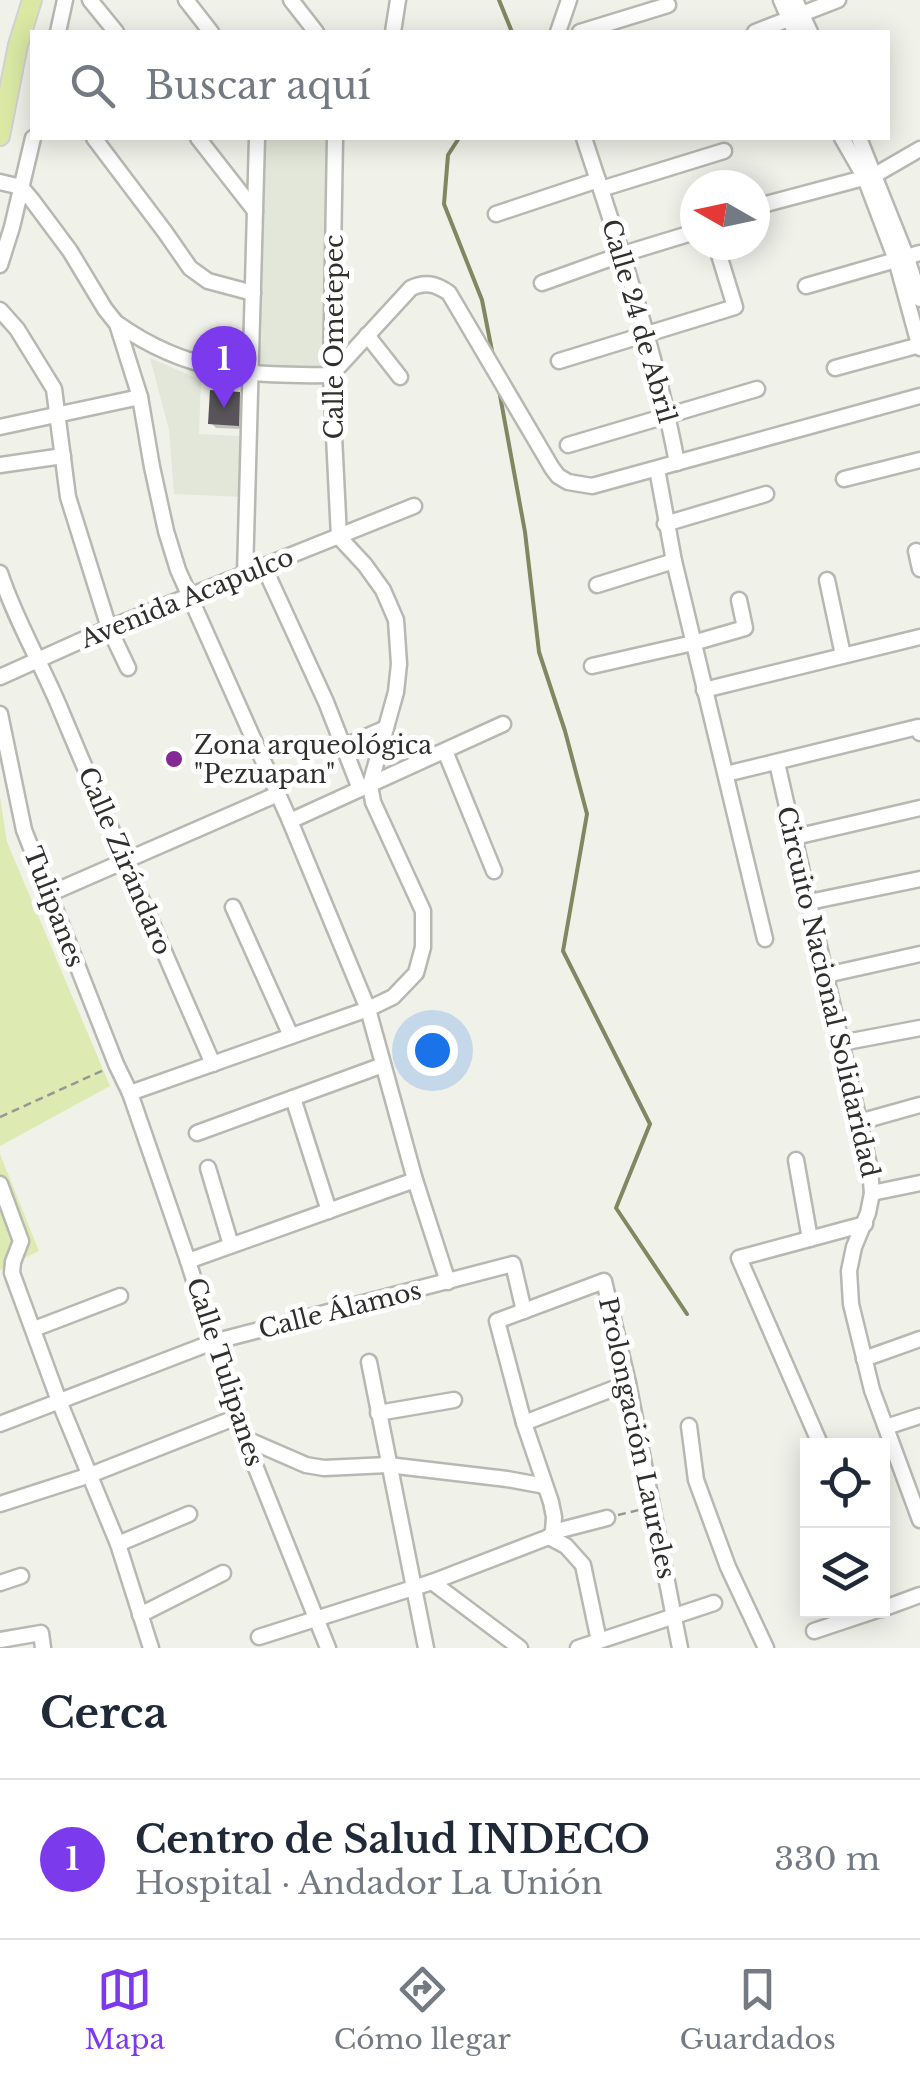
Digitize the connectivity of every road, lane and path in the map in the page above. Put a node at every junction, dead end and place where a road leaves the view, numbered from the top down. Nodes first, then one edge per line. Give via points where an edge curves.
1 (32, 0) edge
2 (65, 0) edge
3 (90, 0) edge
4 (186, 0) edge
5 (291, 0) edge
6 (398, 0) edge
7 (569, 0) edge
8 (781, 0) edge
9 (838, 0) edge
10 (668, 5) dead end
11 (795, 16) edge
12 (58, 30) edge
13 (114, 30) edge
14 (209, 30) edge
15 (314, 30) edge
16 (393, 30) edge
17 (559, 30) edge
18 (587, 30) edge
19 (760, 30) edge
20 (0, 136) edge
21 (33, 140) edge
22 (96, 140) edge
23 (200, 140) edge
24 (257, 140) edge
25 (334, 140) edge
26 (585, 140) edge
27 (843, 140) edge
28 (860, 140) edge
29 (920, 149) edge
30 (724, 151) dead end
31 (870, 177) junction
32 (0, 182) edge
33 (599, 185) junction
34 (21, 188) junction
35 (770, 204) edge
36 (256, 212) junction
37 (496, 214) dead end
38 (680, 237) edge
39 (623, 254) junction
40 (908, 257) edge
41 (721, 260) edge
42 (0, 264) edge
43 (542, 283) dead end
44 (806, 286) dead end
45 (253, 292) junction
46 (920, 300) edge
47 (0, 310) edge
48 (117, 324) junction
49 (647, 332) junction
50 (366, 334) junction
51 (920, 346) edge
52 (559, 361) dead end
53 (834, 368) dead end
54 (251, 373) junction
55 (331, 375) junction
56 (400, 377) dead end
57 (756, 389) dead end
58 (920, 396) edge
59 (140, 397) junction
60 (59, 414) junction
61 (668, 414) junction
62 (0, 428) edge
63 (568, 445) dead end
64 (64, 456) junction
65 (920, 460) edge
66 (677, 463) junction
67 (0, 465) edge
68 (657, 469) junction
69 (844, 479) dead end
70 (766, 494) dead end
71 (414, 506) dead end
72 (665, 524) junction
73 (339, 536) junction
74 (916, 551) dead end
75 (674, 560) junction
76 (264, 567) junction
77 (920, 569) edge
78 (0, 573) edge
79 (245, 574) junction
80 (827, 580) dead end
81 (597, 585) dead end
82 (192, 596) junction
83 (738, 600) dead end
84 (109, 628) junction
85 (920, 637) edge
86 (693, 643) junction
87 (843, 655) junction
88 (39, 658) junction
89 (592, 666) dead end
90 (128, 668) dead end
91 (0, 677) edge
92 (704, 690) junction
93 (0, 714) edge
94 (504, 724) dead end
95 (386, 728) junction
96 (920, 734) edge
97 (343, 748) junction
98 (445, 750) junction
99 (777, 763) junction
100 (726, 774) junction
101 (365, 787) junction
102 (278, 794) junction
103 (920, 808) edge
104 (290, 821) junction
105 (794, 837) junction
106 (124, 862) junction
107 (494, 871) dead end
108 (920, 878) edge
109 (49, 894) junction
110 (809, 902) junction
111 (233, 907) dead end
112 (766, 939) dead end
113 (920, 954) edge
114 (826, 975) junction
115 (368, 1009) junction
116 (920, 1028) edge
117 (290, 1036) junction
118 (841, 1044) junction
119 (116, 1064) junction
120 (213, 1064) junction
121 (384, 1066) junction
122 (130, 1093) junction
123 (294, 1098) junction
124 (920, 1105) edge
125 (0, 1118) edge
126 (859, 1122) junction
127 (197, 1134) dead end
128 (796, 1160) dead end
129 (208, 1168) dead end
130 (415, 1180) junction
131 (920, 1183) edge
132 (0, 1184) edge
133 (872, 1193) junction
134 (330, 1211) junction
135 (864, 1224) junction
136 (810, 1238) junction
137 (231, 1246) junction
138 (188, 1261) junction
139 (7, 1266) edge
140 (448, 1282) junction
141 (120, 1296) dead end
142 (524, 1311) junction
143 (34, 1329) junction
144 (920, 1340) edge
145 (213, 1342) junction
146 (864, 1359) junction
147 (369, 1362) dead end
148 (628, 1383) junction
149 (454, 1400) dead end
150 (59, 1401) junction
151 (378, 1413) junction
152 (920, 1416) edge
153 (237, 1417) junction
154 (524, 1423) junction
155 (0, 1424) edge
156 (689, 1426) dead end
157 (886, 1427) junction
158 (244, 1438) junction
159 (818, 1438) edge
160 (388, 1466) junction
161 (90, 1474) junction
162 (545, 1486) junction
163 (0, 1504) edge
164 (652, 1507) junction
165 (918, 1510) edge
166 (190, 1514) dead end
167 (607, 1518) joint
168 (551, 1535) junction
169 (118, 1544) junction
170 (224, 1574) dead end
171 (21, 1576) dead end
172 (432, 1582) junction
173 (0, 1583) edge
174 (412, 1588) junction
175 (920, 1596) edge
176 (714, 1603) dead end
177 (890, 1607) edge
178 (674, 1616) junction
179 (316, 1618) junction
180 (855, 1618) edge
181 (143, 1622) junction
182 (814, 1631) dead end
183 (260, 1637) dead end
184 (0, 1640) edge
185 (42, 1641) edge
186 (598, 1641) junction
187 (151, 1648) edge
188 (328, 1648) edge
189 (426, 1648) edge
190 (520, 1648) edge
191 (578, 1648) edge
192 (680, 1648) edge
193 (766, 1648) edge

1 - 20 main road
2 - 12 street
3 - 13 street
4 - 14 street
5 - 15 street
6 - 16 street
7 - 17 street
8 - 11 street
9 - 11 street
10 - 18 street
11 - 19 street
21 - 34 street
22 - 45 street via 190,268
23 - 36 street
24 - 36 street
25 - 55 street, Calle Ometepec
26 - 33 street, Calle 24 de Abril
27 - 31 street
28 - 31 street
29 - 31 street
30 - 33 street
31 - 35 street
31 - 40 street
32 - 34 street
33 - 37 street
33 - 39 street, Calle 24 de Abril
34 - 42 street
34 - 48 street
36 - 45 street
38 - 39 street
39 - 43 street
39 - 49 street, Calle 24 de Abril
40 - 44 street
40 - 46 street
40 - 51 street
41 - 49 street via 735,307
45 - 54 street
47 - 60 street via 54,389
48 - 54 street via 183,358
48 - 59 street
49 - 52 street
49 - 61 street, Calle 24 de Abril
50 - 55 street
50 - 56 street
50 - 68 street via 410,288 440,287 558,476 592,486
51 - 53 street
54 - 55 street
54 - 79 street
55 - 73 street, Calle Ometepec
57 - 61 street
58 - 66 street
59 - 60 street
59 - 82 street via 166,530
60 - 62 street
60 - 64 street
61 - 63 street
61 - 66 street, Calle 24 de Abril
64 - 67 street
64 - 84 street via 68,498
65 - 69 street
66 - 68 street
68 - 72 street
70 - 72 street
71 - 73 street, Avenida Acapulco
72 - 75 street
73 - 76 street, Avenida Acapulco
73 - 95 street via 366,565 396,620 399,664
74 - 77 street
75 - 81 street
75 - 86 street
76 - 79 street, Avenida Acapulco
76 - 97 street
78 - 88 street, Calle Zirándaro
79 - 82 street, Avenida Acapulco
80 - 87 street
82 - 84 street, Avenida Acapulco
82 - 102 street
83 - 86 street via 745,628
84 - 88 street, Avenida Acapulco
84 - 90 street
85 - 87 street
86 - 89 street
86 - 92 street
87 - 92 street
88 - 91 street, Avenida Acapulco
88 - 106 street, Calle Zirándaro
92 - 100 street
93 - 109 street, Tulipanes via 24,830
94 - 98 street
95 - 97 street
95 - 101 street
96 - 99 street via 918,727
97 - 101 street
98 - 101 street
98 - 107 street
99 - 100 street
99 - 105 street, Circuito Nacional Solidaridad
100 - 112 street
101 - 104 street
101 - 115 street via 423,911 416,972 393,997
102 - 104 street
102 - 106 street
103 - 105 street
104 - 115 street
105 - 110 street, Circuito Nacional Solidaridad
106 - 109 street
106 - 120 street, Calle Zirándaro
108 - 110 street
109 - 119 street, Tulipanes
110 - 114 street, Circuito Nacional Solidaridad
111 - 117 street
113 - 114 street
114 - 118 street, Circuito Nacional Solidaridad
115 - 117 street
115 - 121 street
116 - 118 street
117 - 120 street
118 - 126 street, Circuito Nacional Solidaridad
119 - 122 street, Tulipanes
119 - 125 path
120 - 122 street
121 - 123 street
121 - 130 street
122 - 138 street, Calle Tulipanes
123 - 127 street
123 - 134 street
124 - 126 street
126 - 133 street, Circuito Nacional Solidaridad
128 - 136 street
129 - 137 street
130 - 134 street
130 - 140 street
131 - 133 street
132 - 139 street via 21,1241
133 - 135 street, Circuito Nacional Solidaridad
134 - 137 street
135 - 136 street
135 - 146 street, Circuito Nacional Solidaridad via 850,1271
136 - 159 street via 740,1258
137 - 138 street
138 - 145 street, Calle Tulipanes
139 - 143 street
140 - 142 street, Calle Álamos via 513,1264
140 - 145 street, Calle Álamos
141 - 143 street
142 - 148 street, Prolongación Laureles via 604,1281
142 - 154 street, Prolongación Laureles via 497,1322
143 - 150 street
144 - 146 street
145 - 150 street, Calle Álamos
145 - 153 street, Calle Tulipanes
146 - 157 street, Circuito Nacional Solidaridad
147 - 151 street
148 - 154 street
148 - 164 street, Prolongación Laureles
149 - 151 street
150 - 155 street, Calle Álamos
150 - 161 street
151 - 160 street
152 - 157 street
153 - 158 street, Calle Tulipanes
153 - 161 street
154 - 162 street
156 - 193 street via 696,1480
157 - 165 street, Circuito Nacional Solidaridad
158 - 160 street via 306,1465
158 - 179 street, Calle Tulipanes
160 - 162 street
160 - 174 street
161 - 163 street
161 - 169 street
162 - 168 street via 554,1517
164 - 167 path
164 - 178 street, Prolongación Laureles
166 - 169 street
167 - 168 street
168 - 172 street
168 - 186 street via 583,1565
169 - 181 street
170 - 181 street
171 - 173 street
172 - 174 street
172 - 190 street
174 - 179 street
174 - 189 street
175 - 177 street
176 - 178 street
178 - 186 street
178 - 192 street, Prolongación Laureles
179 - 183 street
179 - 188 street, Calle Tulipanes
180 - 182 street
181 - 187 street
184 - 185 street
186 - 191 street

